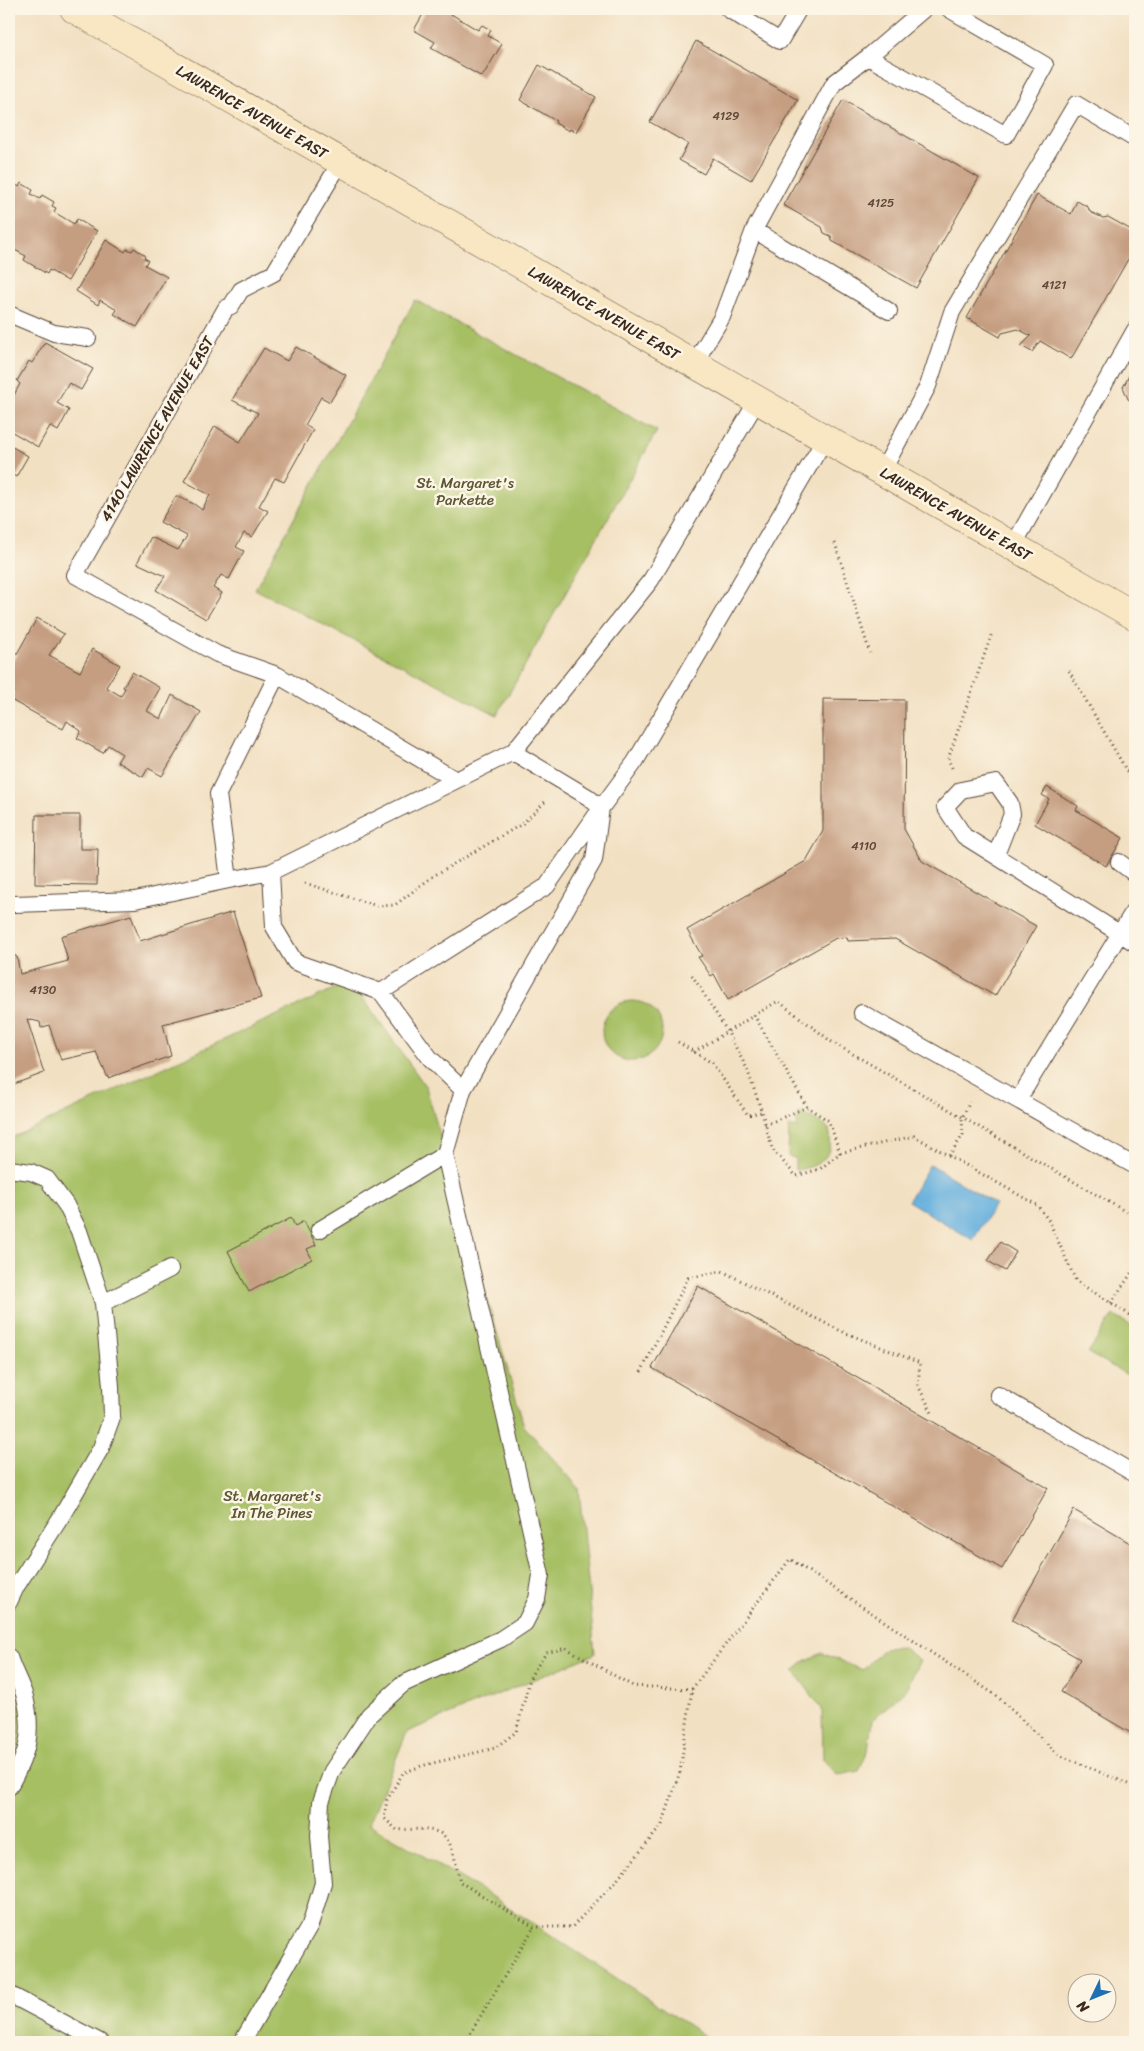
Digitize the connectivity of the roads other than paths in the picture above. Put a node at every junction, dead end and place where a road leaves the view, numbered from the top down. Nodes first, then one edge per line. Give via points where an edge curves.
1 (74, 9) edge
2 (728, 9) edge
3 (798, 9) edge
4 (924, 9) edge
5 (949, 9) edge
6 (868, 57) junction
7 (1135, 139) edge
8 (340, 163) junction
9 (754, 230) junction
10 (890, 311) dead end
11 (10, 316) edge
12 (1135, 330) edge
13 (88, 338) dead end
14 (694, 364) junction
15 (757, 401) junction
16 (825, 439) junction
17 (882, 472) junction
18 (1013, 546) junction
19 (1135, 616) edge
20 (277, 674) junction
21 (513, 752) junction
22 (456, 780) junction
23 (601, 808) junction
24 (996, 855) junction
25 (1119, 862) dead end
26 (271, 872) junction
27 (1135, 874) edge
28 (229, 880) junction
29 (14, 904) dead end
30 (1135, 909) edge
31 (1120, 934) junction
32 (1135, 943) edge
33 (381, 992) junction
34 (862, 1013) dead end
35 (464, 1090) junction
36 (1018, 1100) junction
37 (445, 1154) junction
38 (1135, 1166) edge
39 (9, 1169) edge
40 (319, 1230) dead end
41 (170, 1269) dead end
42 (102, 1303) junction
43 (998, 1395) dead end
44 (1135, 1474) edge
45 (9, 1602) edge
46 (9, 1657) edge
47 (9, 1787) edge
48 (9, 1994) edge
49 (100, 2042) edge
50 (242, 2042) edge

1 - 8 main road, LAWRENCE AVENUE EAST
2 - 3 lane via 780,41
4 - 6 lane
5 - 6 lane via 1045,66 1006,135
6 - 9 lane via 834,83
7 - 17 lane via 1076,104 952,312 928,386
8 - 14 main road, LAWRENCE AVENUE EAST
8 - 20 lane, 4140 LAWRENCE AVENUE EAST via 274,274 240,290 231,306 226,308 75,575 217,654
9 - 10 lane
9 - 14 lane via 722,317
11 - 13 lane via 54,333
12 - 18 lane
14 - 15 main road, LAWRENCE AVENUE EAST
15 - 16 main road, LAWRENCE AVENUE EAST
15 - 21 lane via 651,580
16 - 17 main road, LAWRENCE AVENUE EAST
16 - 23 lane via 635,762
17 - 18 main road, LAWRENCE AVENUE EAST
18 - 19 main road, LAWRENCE AVENUE EAST
20 - 22 lane
20 - 28 lane via 218,794
21 - 22 lane
21 - 23 lane
22 - 26 lane
23 - 33 lane via 547,886
23 - 35 lane via 594,860
24 - 24 lane via 964,836 945,807 961,790 996,783 1010,803 1012,814
24 - 31 lane
25 - 27 lane
26 - 28 lane
26 - 33 lane via 274,927 295,962
28 - 29 lane via 135,900
30 - 31 lane
31 - 32 lane
31 - 36 lane
33 - 35 lane via 430,1058
34 - 36 lane
35 - 37 lane
36 - 38 lane
37 - 40 lane
37 - 50 lane via 541,1574 537,1599 525,1623 501,1639 403,1684 370,1715 337,1763 322,1802 319,1836 322,1884 310,1925
39 - 42 lane via 47,1179 66,1205
41 - 42 lane
42 - 45 lane via 112,1417 101,1448
43 - 44 lane
46 - 47 lane via 25,1697 30,1733 22,1764
48 - 49 lane

